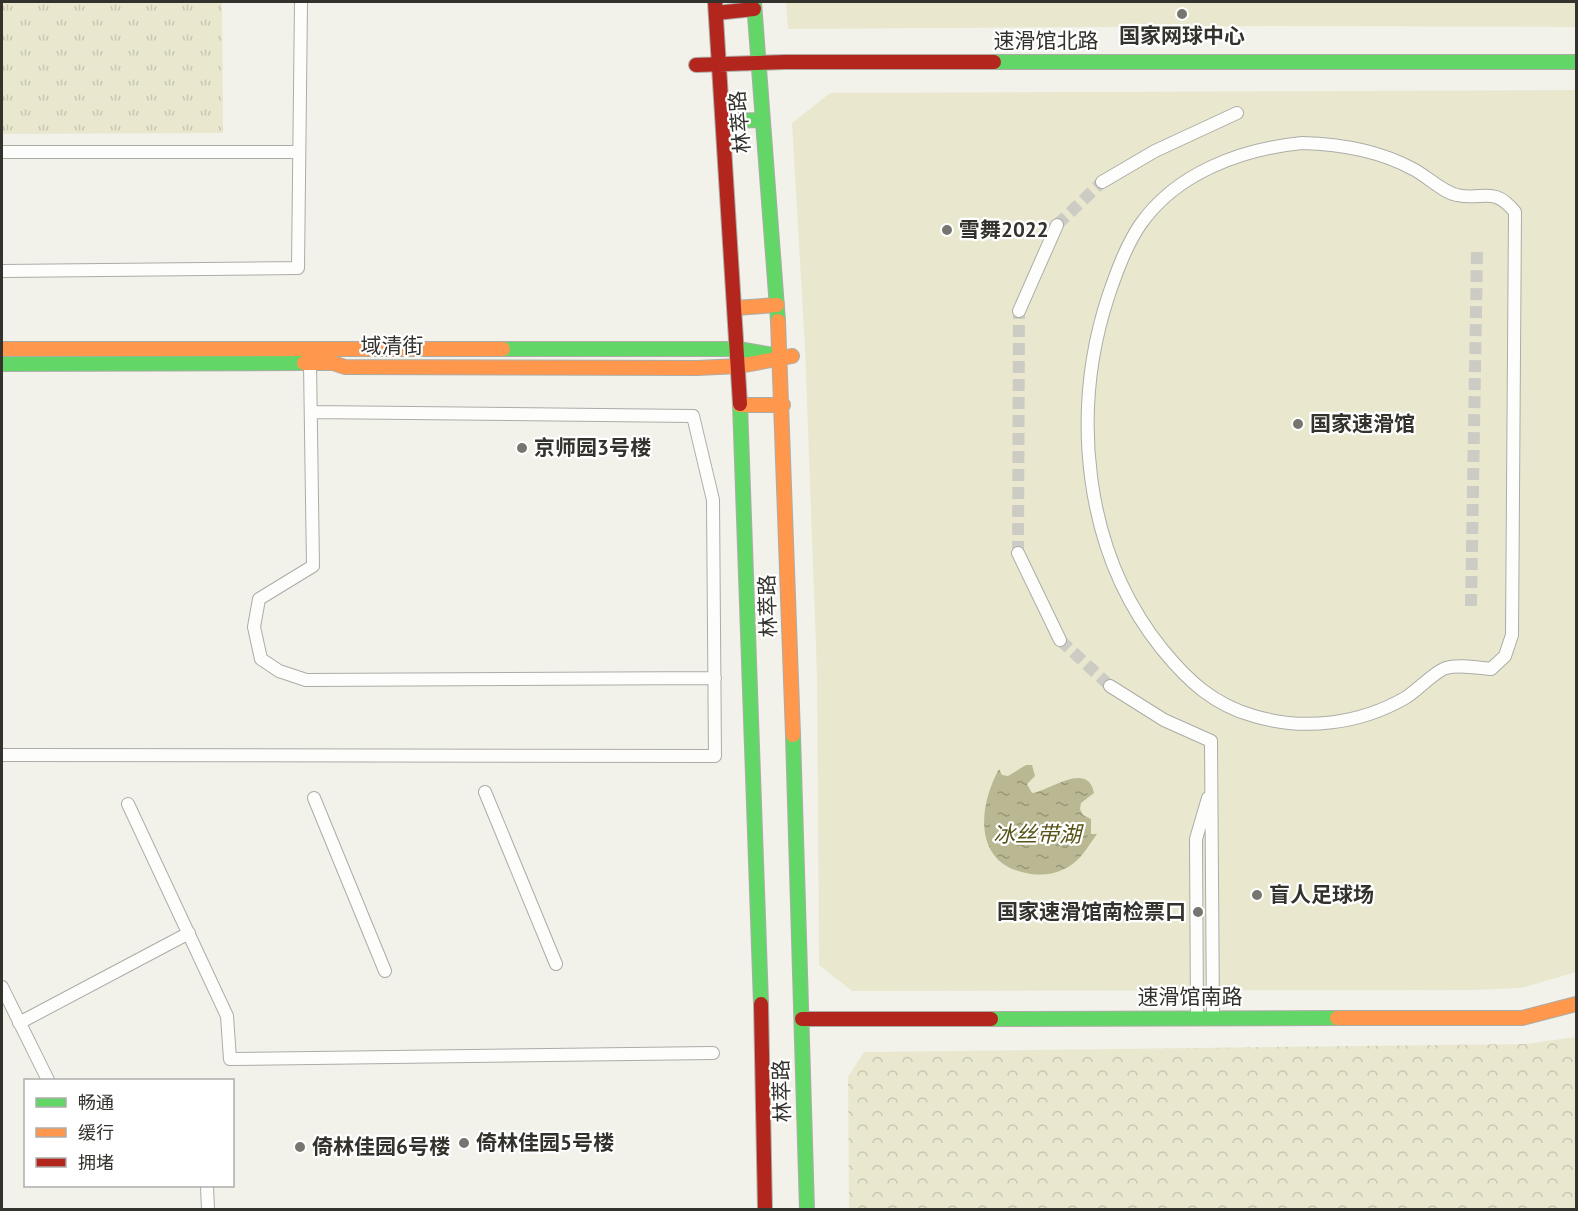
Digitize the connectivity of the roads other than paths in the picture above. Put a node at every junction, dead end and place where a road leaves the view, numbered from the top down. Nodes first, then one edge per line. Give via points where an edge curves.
1 (301, 2) edge
2 (754, 5) edge
3 (716, 7) edge
4 (1576, 62) edge
5 (757, 63) junction
6 (719, 64) junction
7 (696, 65) dead end
8 (1237, 113) dead end
9 (761, 120) junction
10 (723, 122) junction
11 (2, 152) edge
12 (299, 152) junction
13 (1102, 182) tunnel mouth
14 (1057, 225) tunnel mouth
15 (2, 271) edge
16 (777, 305) junction
17 (735, 308) junction
18 (1019, 311) tunnel mouth
19 (2, 349) edge
20 (738, 349) junction
21 (786, 356) junction
22 (310, 363) junction
23 (2, 364) edge
24 (739, 366) junction
25 (740, 405) junction
26 (783, 405) junction
27 (311, 412) junction
28 (1018, 553) tunnel mouth
29 (1060, 640) tunnel mouth
30 (1437, 675) joint
31 (715, 678) junction
32 (1110, 686) tunnel mouth
33 (2, 755) edge
34 (1212, 785) junction
35 (485, 792) dead end
36 (314, 798) dead end
37 (128, 804) dead end
38 (189, 933) junction
39 (556, 964) dead end
40 (385, 971) dead end
41 (2, 987) edge
42 (1576, 1004) edge
43 (1197, 1018) junction
44 (1213, 1018) junction
45 (802, 1019) junction
46 (19, 1023) junction
47 (713, 1053) dead end
48 (47, 1079) edge
49 (207, 1187) edge
50 (208, 1209) edge
51 (765, 1209) edge
52 (807, 1209) edge

1 - 12 street
2 - 3 street
2 - 5 street, 林萃路
3 - 6 street, 林萃路
4 - 5 street, 速滑馆北路
5 - 6 street, 速滑馆北路
5 - 9 street, 林萃路
6 - 7 street, 速滑馆北路
6 - 10 street, 林萃路
8 - 13 street via 1155,151
9 - 10 street
9 - 16 street, 林萃路
10 - 17 street, 林萃路
11 - 12 street
12 - 15 street via 298,268
14 - 18 street
16 - 17 street
16 - 21 street, 林萃路
17 - 20 street, 林萃路
19 - 20 street, 域清街
20 - 21 street, 域清街
20 - 24 street, 林萃路
21 - 24 street, 域清街
21 - 26 street, 林萃路
22 - 23 street, 域清街
22 - 24 street, 域清街 via 345,367
22 - 27 street
24 - 25 street, 林萃路
25 - 26 street
25 - 51 street, 林萃路 via 759,904
26 - 45 street, 林萃路
27 - 31 street via 693,416 713,500
27 - 31 street via 313,567 259,600 254,627 261,659 279,671 306,680
28 - 29 street
30 - 30 street via 1446,668 1491,669 1505,656 1512,635 1515,212 1505,199 1456,195 1397,161 1342,145 1281,145 1221,162 1168,195 1140,225 1119,266 1101,320 1088,399 1089,458 1098,516 1116,572 1140,618 1171,660 1209,697 1240,712 1293,723 1332,723 1397,702
31 - 33 street via 716,756
32 - 34 street via 1164,720 1211,741
34 - 43 street via 1196,839
34 - 44 street
35 - 39 street
36 - 40 street
37 - 38 street
38 - 46 street
38 - 47 street via 227,1016 230,1059
41 - 46 street
42 - 44 street, 速滑馆南路 via 1522,1018
43 - 44 street, 速滑馆南路
43 - 45 street, 速滑馆南路
45 - 52 street, 林萃路
46 - 48 street
49 - 50 street

